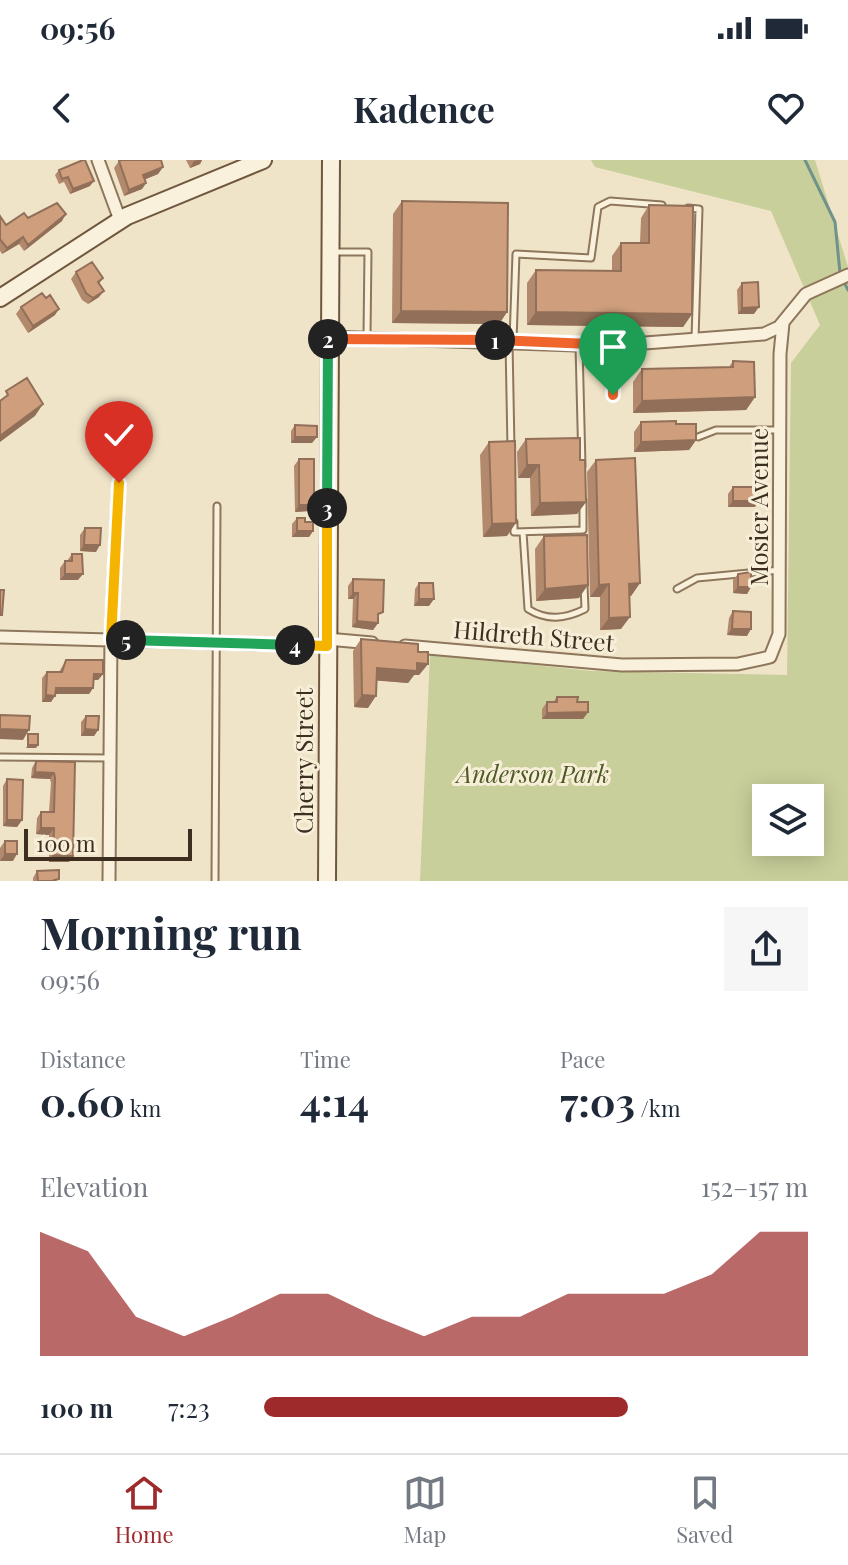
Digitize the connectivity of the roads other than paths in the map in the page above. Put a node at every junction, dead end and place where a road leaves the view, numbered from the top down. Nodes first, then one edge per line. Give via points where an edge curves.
1 (98, 160) edge
2 (331, 160) edge
3 (258, 161) edge
4 (670, 206) edge
5 (684, 208) edge
6 (120, 220) junction
7 (329, 251) junction
8 (848, 275) edge
9 (0, 298) edge
10 (783, 323) junction
11 (328, 337) junction
12 (367, 338) junction
13 (695, 339) junction
14 (511, 341) junction
15 (579, 345) junction
16 (614, 345) junction
17 (613, 395) dead end
18 (780, 430) junction
19 (698, 437) edge
20 (511, 452) edge
21 (582, 472) edge
22 (119, 483) dead end
23 (582, 487) edge
24 (217, 506) dead end
25 (513, 516) edge
26 (583, 530) junction
27 (523, 532) junction
28 (584, 546) edge
29 (781, 570) junction
30 (584, 577) edge
31 (677, 589) dead end
32 (0, 637) edge
33 (111, 639) junction
34 (214, 642) junction
35 (327, 642) junction
36 (382, 644) edge
37 (396, 645) edge
38 (738, 664) joint
39 (0, 757) edge
40 (110, 758) junction
41 (109, 881) edge
42 (215, 881) edge
43 (327, 881) edge

1 - 6 street
2 - 7 street, Cherry Street
3 - 6 street
4 - 14 lane via 610,201 598,207 591,258 516,254
5 - 13 lane via 699,209
6 - 9 street
7 - 11 street, Cherry Street
7 - 12 lane via 368,252
8 - 10 street via 806,294
10 - 13 street via 764,334
10 - 18 street, Mosier Avenue
11 - 12 street
11 - 35 street, Cherry Street
12 - 14 street
13 - 16 street
14 - 15 street
14 - 20 lane
15 - 16 street
15 - 21 lane
16 - 17 lane
18 - 19 lane via 716,430
18 - 29 street, Mosier Avenue
22 - 33 street
23 - 26 lane
24 - 34 lane
25 - 27 lane via 514,532
26 - 27 lane
26 - 28 lane
27 - 30 lane via 528,609 541,617 569,617 585,609
29 - 31 lane via 697,578
29 - 38 street, Mosier Avenue via 775,648 765,660
32 - 33 street
33 - 34 street
33 - 40 street
34 - 35 street
34 - 42 lane
35 - 36 street
35 - 43 street, Cherry Street
37 - 38 street, Hildreth Street via 622,665
39 - 40 lane
40 - 41 street

